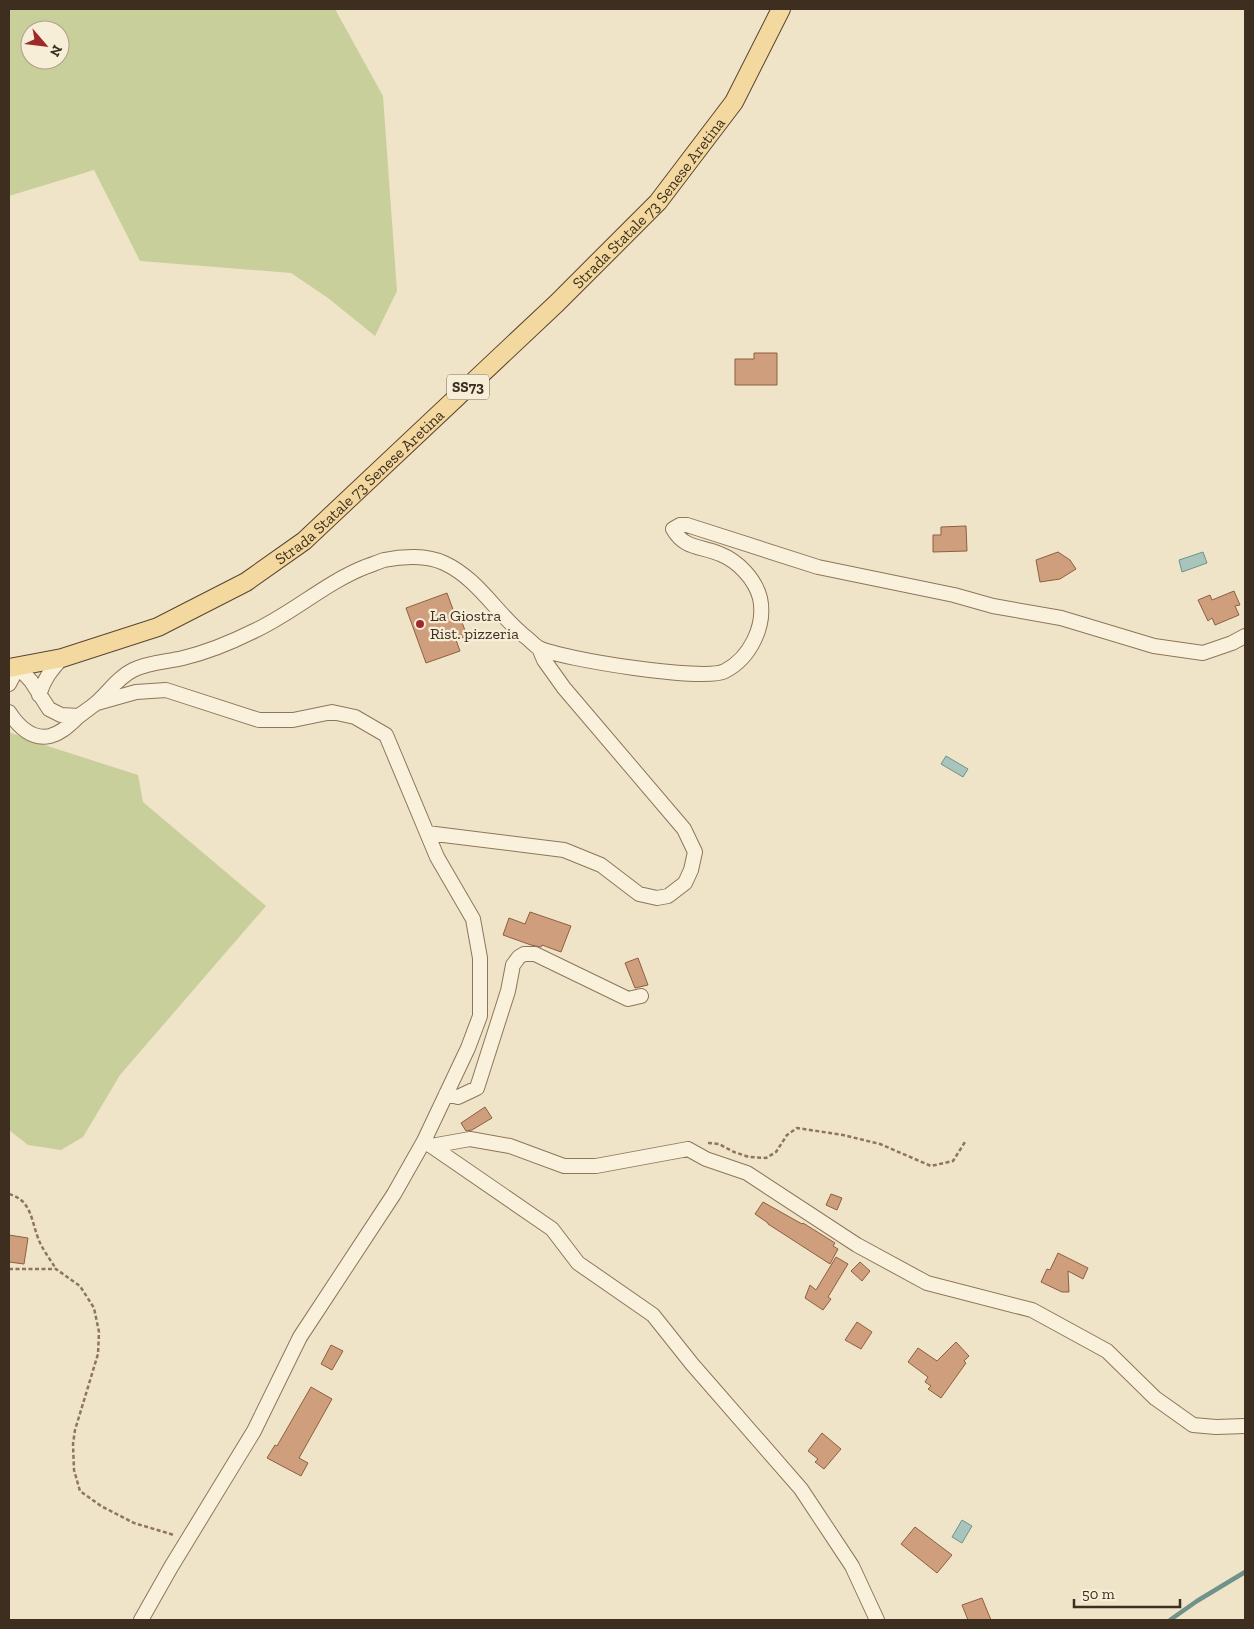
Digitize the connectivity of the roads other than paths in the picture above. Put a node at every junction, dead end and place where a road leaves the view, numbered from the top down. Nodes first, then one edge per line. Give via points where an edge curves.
1 (781, 9) edge
2 (1245, 636) edge
3 (539, 648) junction
4 (62, 658) junction
5 (13, 667) edge
6 (9, 684) edge
7 (39, 695) junction
8 (96, 703) junction
9 (9, 712) edge
10 (79, 716) junction
11 (427, 833) junction
12 (641, 996) dead end
13 (446, 1094) junction
14 (428, 1143) junction
15 (1245, 1426) edge
16 (140, 1620) edge
17 (878, 1620) edge

1 - 4 main road, Strada Statale 73 Senese Aretina / SS73 via 734,102 658,202 557,303 304,541 246,582 158,627
2 - 3 street via 1203,653 1154,646 1061,618 818,567 687,525 673,529 677,537 684,543 736,562 750,576 760,597 756,636 745,657 723,673 667,672 561,655
3 - 8 street via 519,632 468,578 444,563 418,557 383,560 345,575 248,634 184,658 134,670 117,680
3 - 11 street via 564,688 684,829 694,852 692,870 685,883 668,896 657,898 639,894 601,865 564,850
4 - 5 main road, Strada Statale 73 Senese Aretina / SS73
4 - 7 street via 48,673
5 - 6 street
5 - 7 street via 30,681
7 - 10 street via 49,709 60,715
8 - 10 street
8 - 11 street via 136,692 166,690 258,720 293,720 332,712 355,717 386,735
9 - 10 street via 27,732 40,736 65,729
11 - 13 street via 437,857 473,919 480,958 480,1016
12 - 13 street via 628,999 535,954 519,957 513,965 508,991 477,1088 458,1097
13 - 14 street
14 - 15 street via 470,1139 510,1146 564,1166 596,1166 688,1149 747,1173 856,1245 927,1283 1032,1310 1107,1350 1155,1398 1193,1425
14 - 16 street via 300,1337 254,1431
14 - 17 street via 552,1228 578,1263 653,1315 801,1490 852,1566

